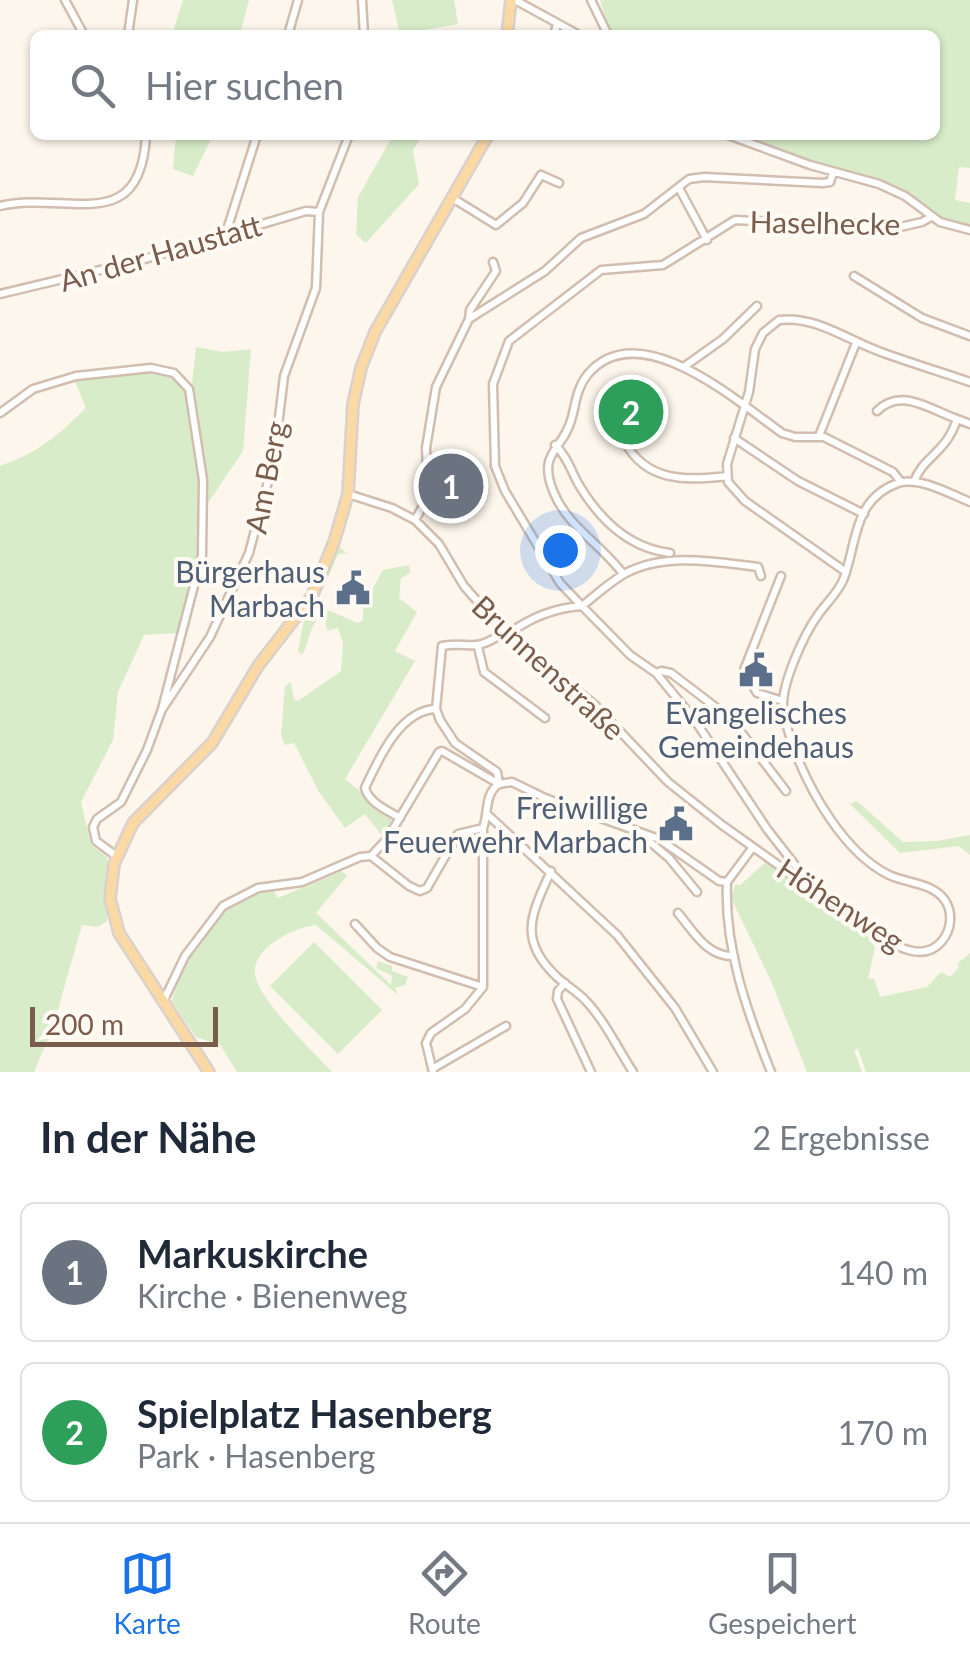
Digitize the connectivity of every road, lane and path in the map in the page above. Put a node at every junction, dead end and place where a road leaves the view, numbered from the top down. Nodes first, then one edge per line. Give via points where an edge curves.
1 (64, 0) edge
2 (133, 0) edge
3 (298, 0) edge
4 (362, 0) edge
5 (513, 0) edge
6 (591, 0) edge
7 (557, 24) junction
8 (81, 30) edge
9 (129, 30) edge
10 (289, 30) edge
11 (364, 30) edge
12 (507, 30) edge
13 (555, 30) edge
14 (568, 30) edge
15 (606, 30) edge
16 (145, 140) edge
17 (255, 140) edge
18 (347, 140) edge
19 (485, 140) edge
20 (742, 140) edge
21 (833, 172) junction
22 (559, 183) dead end
23 (680, 188) junction
24 (454, 199) junction
25 (0, 206) edge
26 (319, 212) junction
27 (931, 216) junction
28 (970, 230) edge
29 (226, 235) junction
30 (706, 240) junction
31 (493, 262) dead end
32 (854, 276) dead end
33 (0, 294) edge
34 (756, 306) dead end
35 (470, 319) junction
36 (970, 336) edge
37 (856, 343) junction
38 (685, 366) junction
39 (970, 382) edge
40 (745, 407) junction
41 (878, 410) dead end
42 (0, 413) edge
43 (957, 419) junction
44 (970, 424) edge
45 (819, 436) junction
46 (734, 438) junction
47 (626, 442) dead end
48 (555, 445) junction
49 (726, 476) junction
50 (901, 482) junction
51 (914, 482) junction
52 (348, 494) junction
53 (970, 502) edge
54 (864, 514) junction
55 (416, 520) junction
56 (670, 553) dead end
57 (846, 572) junction
58 (623, 574) junction
59 (761, 576) dead end
60 (782, 576) dead end
61 (582, 606) junction
62 (505, 633) junction
63 (478, 647) junction
64 (656, 673) junction
65 (784, 701) junction
66 (162, 708) junction
67 (436, 708) junction
68 (545, 718) dead end
69 (498, 784) junction
70 (786, 791) dead end
71 (488, 816) junction
72 (400, 818) junction
73 (483, 828) junction
74 (642, 834) junction
75 (753, 847) junction
76 (116, 856) junction
77 (371, 856) junction
78 (551, 871) junction
79 (800, 879) junction
80 (727, 882) junction
81 (697, 892) dead end
82 (678, 913) dead end
83 (355, 924) dead end
84 (734, 956) junction
85 (565, 983) junction
86 (483, 988) junction
87 (163, 1002) junction
88 (506, 1026) dead end
89 (432, 1071) edge
90 (208, 1072) edge
91 (591, 1072) edge
92 (633, 1072) edge
93 (713, 1072) edge
94 (771, 1072) edge

1 - 8 street
2 - 9 street
3 - 10 street
4 - 11 street
5 - 7 street
5 - 12 main road
6 - 15 street
7 - 13 street
7 - 14 street
16 - 25 street via 138,177 114,200
17 - 29 street
18 - 26 street
19 - 24 main road
20 - 21 street
21 - 23 street via 830,182 704,177
21 - 27 street via 892,189
22 - 24 street via 541,175 524,203 496,225
23 - 30 street
23 - 35 street via 644,214 581,238 545,271
24 - 52 main road via 375,332 361,368
26 - 29 street, An der Haustatt
26 - 66 street, Am Berg via 316,288 284,376 274,458 250,553 210,637
27 - 28 street
27 - 30 street, Haselhecke via 896,228 736,220
29 - 33 street, An der Haustatt
30 - 61 street, Haselhecke via 656,268 597,273 513,336 494,376 493,460 500,482 560,582
31 - 35 street via 496,271
32 - 36 street via 922,318
34 - 38 street
35 - 55 street via 436,387 426,448 428,497
37 - 39 street
37 - 40 street via 836,330 779,320 760,338
37 - 45 street
38 - 40 street
38 - 48 street via 644,354 599,365 578,391 570,424
40 - 45 street via 789,436
40 - 46 street
41 - 43 street via 897,398
42 - 66 street via 34,388 76,376 151,368 174,373 189,389 203,480 202,555
43 - 44 street
43 - 51 street via 948,444
45 - 50 street
46 - 49 street
46 - 54 street
47 - 49 street via 635,460 652,471 684,479
48 - 56 street via 610,525 637,545
48 - 58 street via 547,471 556,499
49 - 57 street via 745,501
50 - 51 street
50 - 54 street
51 - 53 street
52 - 55 street, Brunnenstraße
52 - 76 main road via 308,604 258,666 212,742 133,822
54 - 57 street
55 - 62 street, Brunnenstraße
57 - 65 street via 809,629
58 - 59 street via 650,563 707,560 758,567
58 - 61 street
60 - 65 street via 744,670 757,693
61 - 62 street via 562,607
61 - 64 street, Haselhecke
62 - 63 street
62 - 75 street, Brunnenstraße via 595,706 668,782
63 - 67 street via 442,646
63 - 68 street via 484,672
64 - 70 street via 667,671 731,719
64 - 79 street via 798,866
65 - 79 street, Höhenweg via 799,760 844,839 879,870 938,893 949,910 948,929 932,949 902,949
66 - 76 street via 121,802 93,828 96,841
67 - 69 street via 447,734 497,772
67 - 72 street via 409,717 364,788
69 - 71 street via 488,798
69 - 72 street via 442,751
69 - 74 street via 512,782
71 - 73 street
71 - 78 street
72 - 77 street
73 - 77 street via 458,834 423,890
73 - 86 street
74 - 80 street
74 - 81 street
75 - 79 street, Höhenweg
75 - 80 street
76 - 87 main road via 110,890 116,922
77 - 87 street via 302,882 258,888 223,906 185,956
78 - 85 street via 531,929 539,956
78 - 93 street via 639,961
80 - 84 street
82 - 84 street via 712,952
83 - 86 street via 390,957
84 - 94 street
85 - 91 street via 557,999
85 - 92 street via 594,1012
86 - 89 street via 431,1033 426,1043
87 - 90 main road
88 - 89 street

